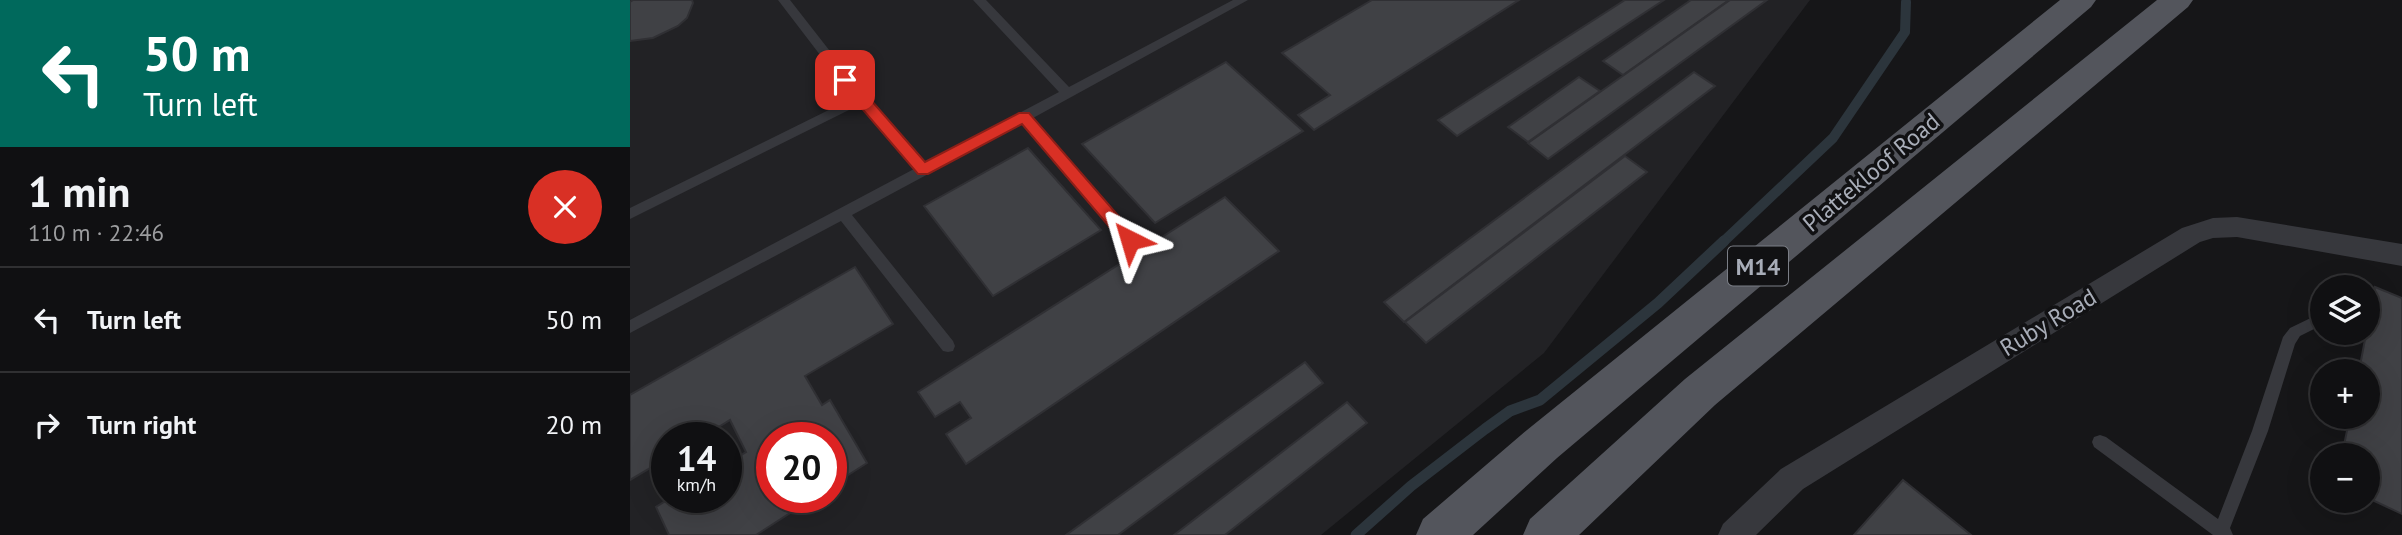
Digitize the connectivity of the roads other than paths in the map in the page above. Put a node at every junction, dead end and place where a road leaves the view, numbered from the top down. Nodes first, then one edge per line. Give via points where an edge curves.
1 (784, 0) edge
2 (979, 0) edge
3 (1242, 0) edge
4 (2080, 0) edge
5 (2176, 0) edge
6 (1067, 93) junction
7 (861, 99) junction
8 (1024, 117) junction
9 (923, 170) junction
10 (843, 213) junction
11 (630, 215) edge
12 (1130, 240) dead end
13 (2402, 255) edge
14 (2310, 324) edge
15 (630, 327) edge
16 (948, 346) dead end
17 (2099, 442) dead end
18 (2224, 533) edge
19 (1439, 535) edge
20 (1546, 535) edge
21 (1734, 535) edge

1 - 7 lane
2 - 6 lane
3 - 6 lane
4 - 19 main road, Plattekloof Road / M14 via 1542,444
5 - 20 main road, M14 via 1700,392
6 - 8 lane
7 - 9 lane
7 - 11 lane
8 - 9 lane
8 - 12 lane
9 - 10 lane
10 - 15 lane
10 - 16 lane
13 - 21 street, Ruby Road via 2237,227 2192,234 1792,479
14 - 18 lane via 2288,341
17 - 18 lane

